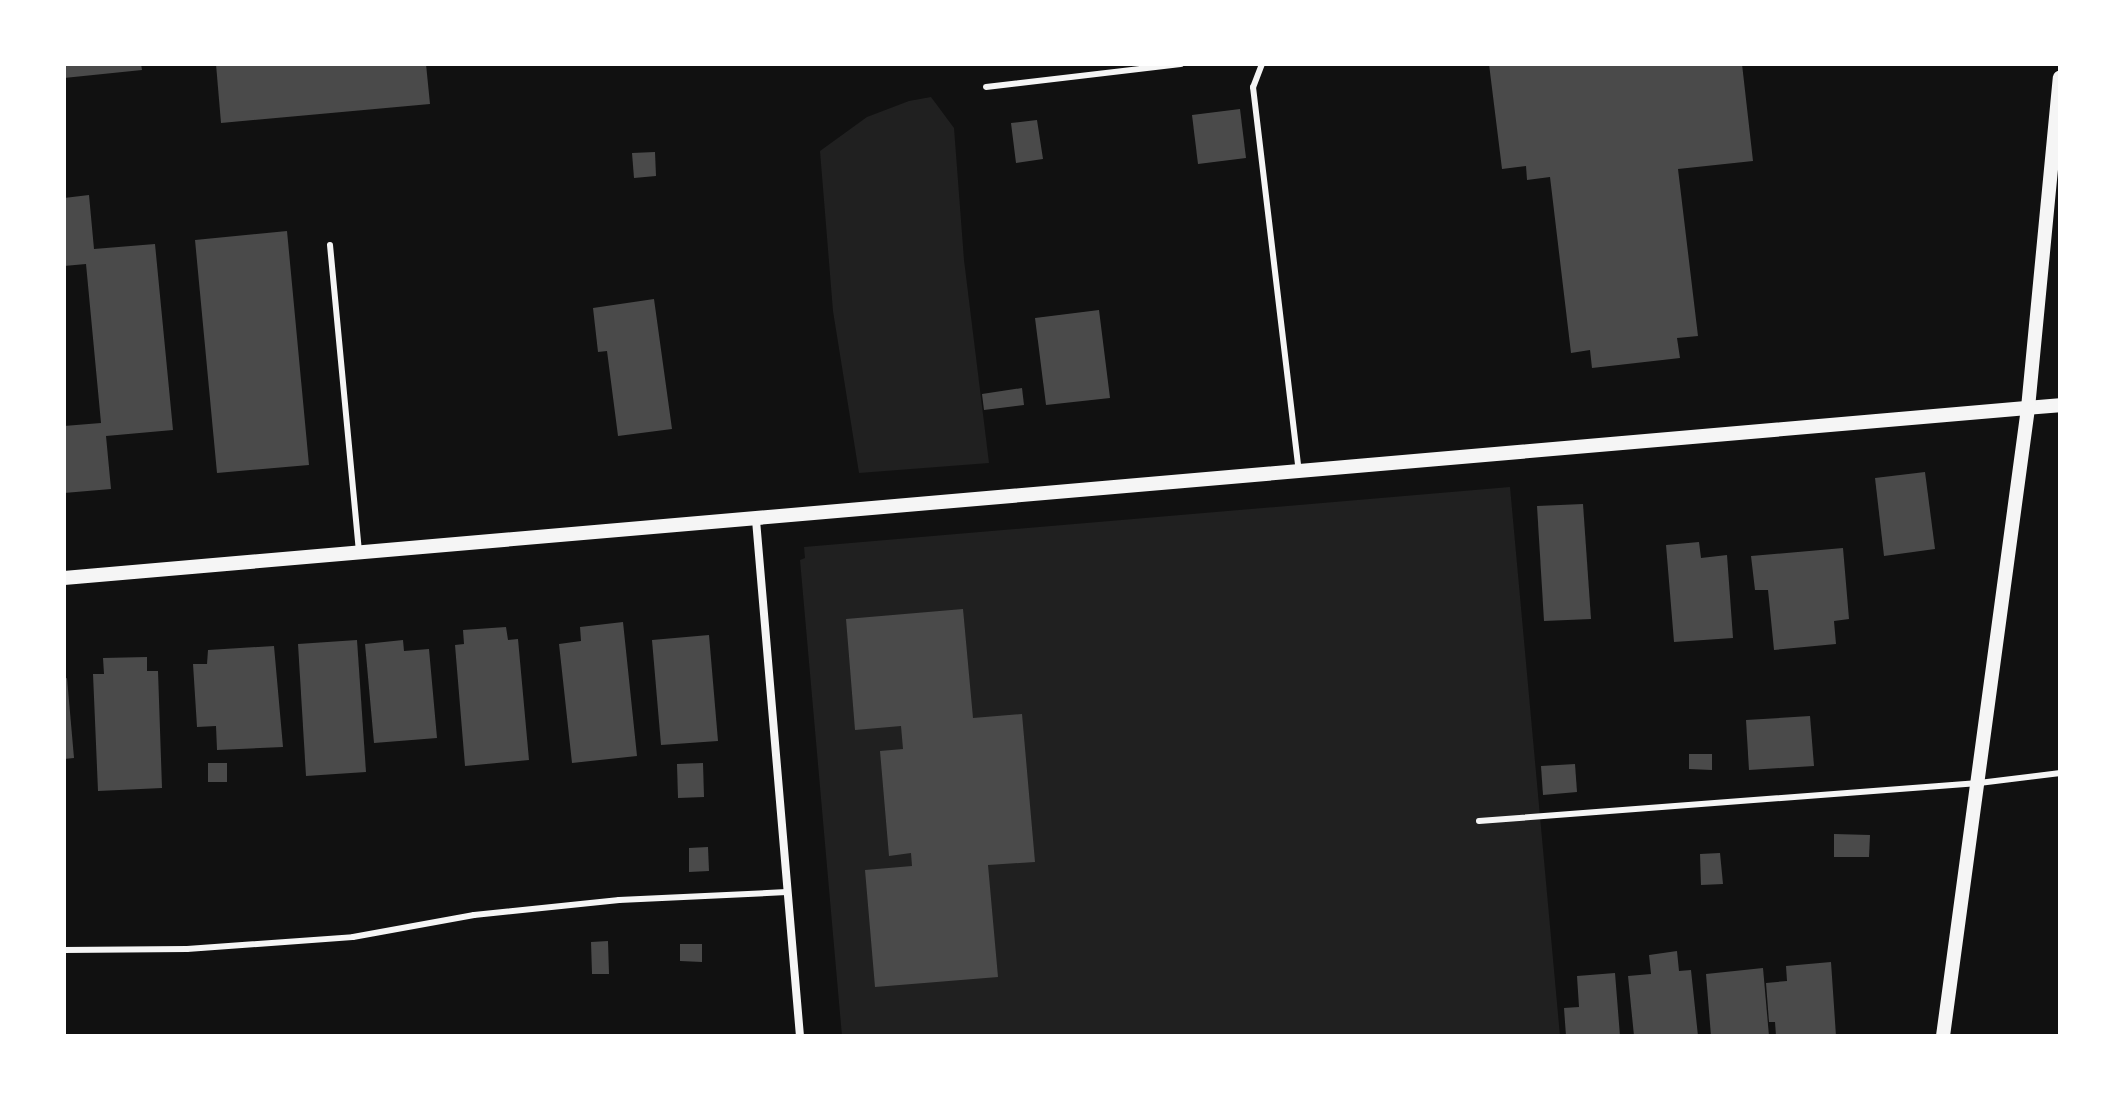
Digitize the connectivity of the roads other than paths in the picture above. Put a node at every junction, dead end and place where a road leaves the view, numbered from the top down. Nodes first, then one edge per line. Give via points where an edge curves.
1 (1181, 64) edge
2 (1262, 64) edge
3 (2060, 78) edge
4 (986, 87) dead end
5 (330, 245) dead end
6 (2060, 405) edge
7 (2028, 408) junction
8 (1299, 472) junction
9 (756, 520) junction
10 (359, 553) junction
11 (64, 578) edge
12 (2060, 773) edge
13 (1979, 783) junction
14 (1479, 821) dead end
15 (787, 892) junction
16 (64, 950) edge
17 (800, 1036) edge
18 (1943, 1036) edge

1 - 4 lane
2 - 8 lane via 1253,87
3 - 7 street
5 - 10 lane
6 - 7 street
7 - 8 street
7 - 13 street
8 - 9 street
9 - 10 street
9 - 15 street
10 - 11 street
12 - 13 lane
13 - 14 lane
13 - 18 street
15 - 16 lane via 619,900 474,915 353,937 187,949
15 - 17 street

